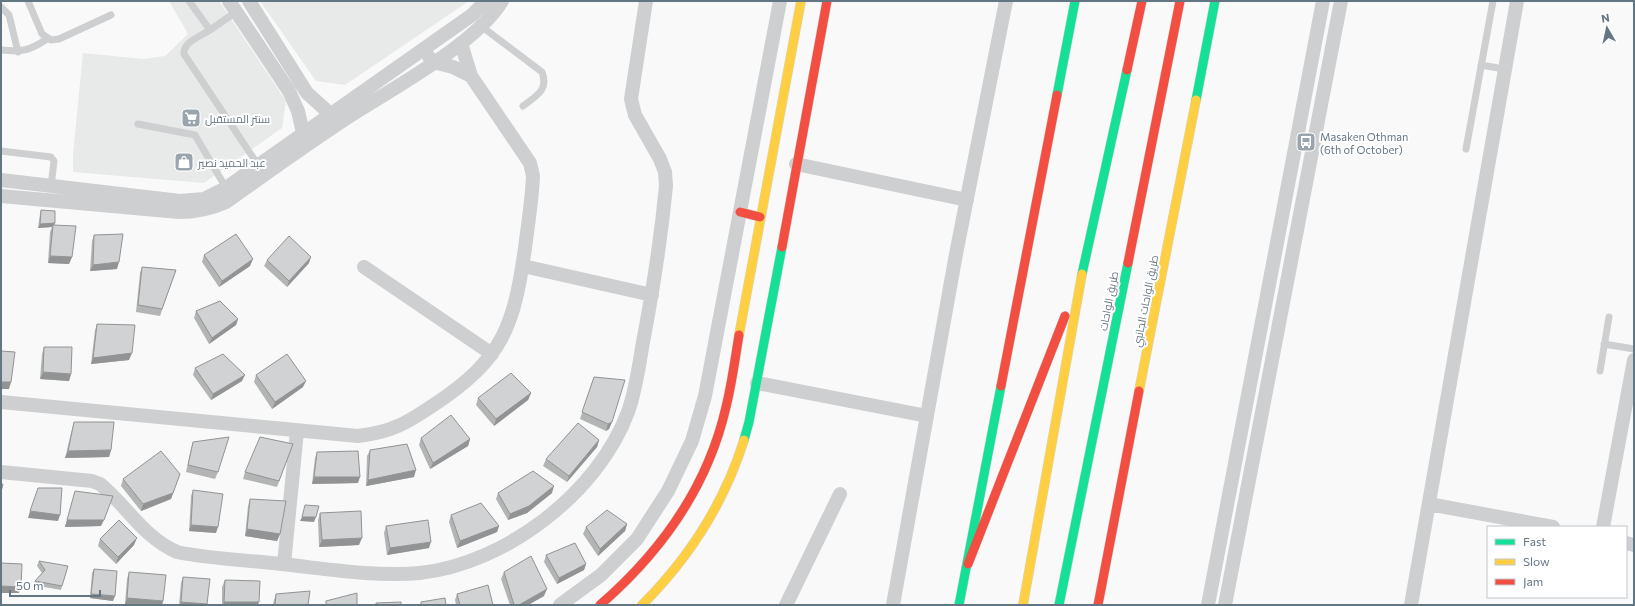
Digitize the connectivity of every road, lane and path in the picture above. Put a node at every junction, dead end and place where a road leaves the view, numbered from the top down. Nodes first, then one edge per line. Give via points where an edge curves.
1 (28, 1) edge
2 (189, 1) edge
3 (249, 1) edge
4 (486, 1) edge
5 (502, 1) edge
6 (646, 1) edge
7 (780, 1) edge
8 (801, 1) edge
9 (827, 1) edge
10 (1006, 1) edge
11 (1075, 1) edge
12 (1142, 1) edge
13 (1180, 1) edge
14 (1215, 1) edge
15 (1323, 1) edge
16 (1341, 1) edge
17 (1493, 1) edge
18 (1517, 1) edge
19 (233, 6) edge
20 (1, 7) edge
21 (111, 15) dead end
22 (481, 26) junction
23 (210, 30) junction
24 (47, 39) junction
25 (461, 42) junction
26 (424, 49) junction
27 (1, 50) edge
28 (18, 52) junction
29 (433, 62) junction
30 (1481, 65) junction
31 (1504, 68) junction
32 (471, 76) junction
33 (523, 106) dead end
34 (335, 118) junction
35 (138, 124) dead end
36 (305, 139) junction
37 (1466, 149) dead end
38 (1, 151) edge
39 (796, 164) junction
40 (258, 165) junction
41 (1, 180) edge
42 (51, 186) junction
43 (226, 188) junction
44 (1, 196) edge
45 (967, 200) junction
46 (740, 212) junction
47 (760, 217) junction
48 (522, 266) junction
49 (364, 267) dead end
50 (1083, 270) junction
51 (652, 295) junction
52 (1609, 317) dead end
53 (1604, 344) junction
54 (1634, 349) edge
55 (492, 354) junction
56 (1634, 364) edge
57 (1600, 371) dead end
58 (1252, 374) junction
59 (1268, 376) junction
60 (757, 382) junction
61 (1, 402) edge
62 (927, 416) junction
63 (297, 430) junction
64 (1, 472) edge
65 (840, 494) dead end
66 (1429, 504) junction
67 (1548, 526) edge
68 (1602, 526) edge
69 (284, 564) junction
70 (968, 564) junction
71 (1099, 604) edge
72 (560, 605) edge
73 (600, 605) edge
74 (642, 605) edge
75 (786, 605) edge
76 (893, 605) edge
77 (959, 605) edge
78 (1023, 605) edge
79 (1059, 605) edge
80 (1208, 605) edge
81 (1225, 605) edge
82 (1411, 605) edge

1 - 24 lane via 42,34
2 - 23 lane
3 - 34 street via 308,93
4 - 26 street via 472,15
5 - 22 street
6 - 51 street via 630,99 635,116 665,172 662,224
7 - 46 street
8 - 47 main road
9 - 39 main road
10 - 45 street
11 - 70 main road
12 - 50 main road
13 - 79 main road, طريق الواحات
14 - 71 main road, طريق الواحات الجانبي
15 - 58 street
16 - 59 street
17 - 30 lane
18 - 31 street
19 - 23 lane
19 - 36 street via 289,91
20 - 28 lane via 9,15
21 - 24 lane via 59,39
22 - 25 street
22 - 33 lane via 542,72 543,90
23 - 40 lane via 186,44 184,54
24 - 28 lane via 34,48
25 - 29 street
25 - 32 street
26 - 29 street
26 - 34 street
27 - 28 lane
29 - 32 street via 453,67
29 - 34 street
30 - 31 lane
30 - 37 lane
31 - 66 street
32 - 48 street via 533,169
34 - 36 street
35 - 43 lane via 195,135
36 - 40 street
36 - 44 street via 226,202 202,211 138,209
38 - 42 lane via 51,156 54,161
39 - 45 street
39 - 60 main road
40 - 43 street
41 - 42 street
42 - 43 street via 180,201 204,199
45 - 62 street
46 - 47 main road
46 - 72 street via 706,396 692,441 668,490 637,539 602,575
47 - 73 main road via 726,407 706,469 686,507 660,546 629,580
48 - 51 street
48 - 55 street via 516,306 503,338
49 - 55 street
50 - 70 main road
50 - 78 main road
51 - 69 street via 628,412 593,471 545,520 477,558 422,573 379,575
52 - 53 lane
53 - 54 lane
53 - 57 lane
55 - 63 street via 476,373 452,393 400,427 379,434 358,436
56 - 68 street
58 - 59 street
58 - 80 street
59 - 81 street
60 - 62 street
60 - 74 main road via 742,447 723,497 684,560
61 - 63 street
62 - 76 street
63 - 69 street
64 - 69 street via 92,481 100,484 150,536 162,546 177,552
65 - 75 street
66 - 67 street
66 - 82 street
70 - 77 main road

